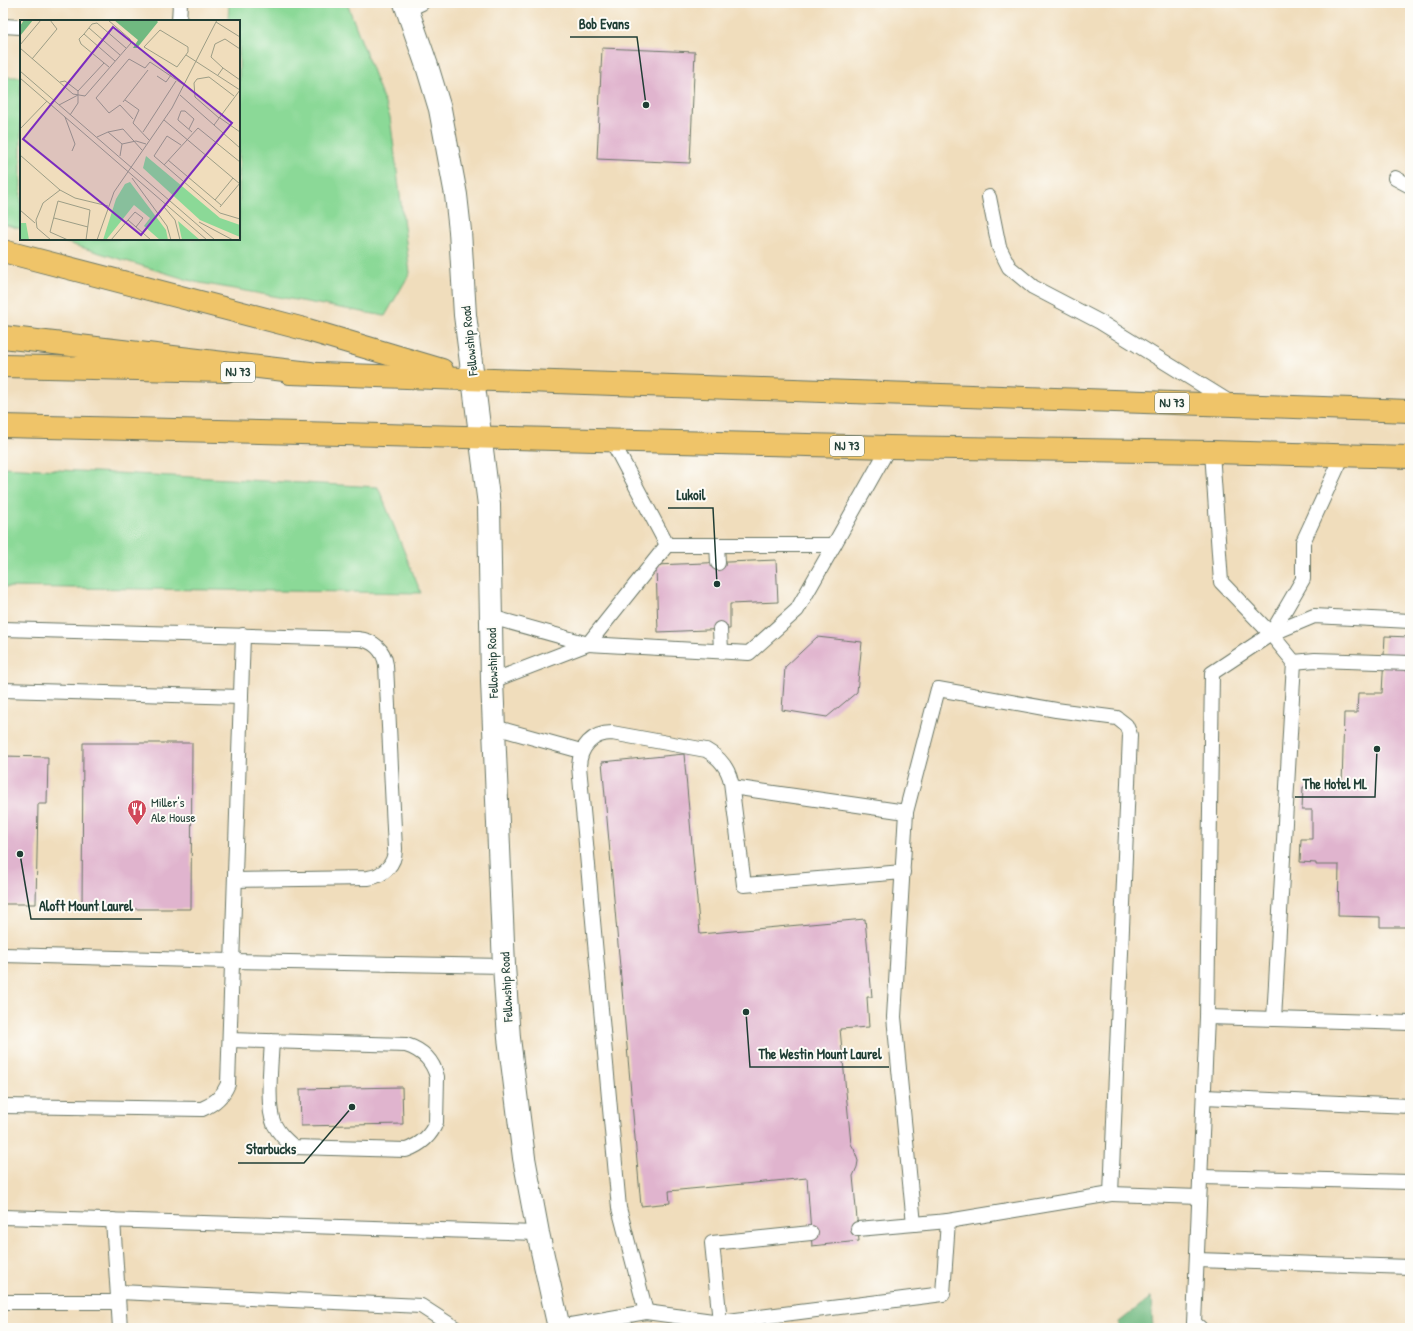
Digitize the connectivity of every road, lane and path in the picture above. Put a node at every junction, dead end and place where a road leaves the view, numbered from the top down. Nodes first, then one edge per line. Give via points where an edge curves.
1 (180, 3) edge
2 (411, 5) edge
3 (179, 20) edge
4 (3, 26) edge
5 (20, 27) edge
6 (1394, 178) dead end
7 (1410, 186) edge
8 (989, 197) dead end
9 (3, 251) edge
10 (3, 337) edge
11 (3, 366) edge
12 (310, 373) junction
13 (473, 380) junction
14 (1235, 405) junction
15 (1410, 411) edge
16 (3, 426) edge
17 (482, 438) junction
18 (612, 441) junction
19 (889, 448) junction
20 (1212, 452) junction
21 (1342, 455) junction
22 (1410, 457) edge
23 (834, 544) junction
24 (667, 545) junction
25 (717, 545) junction
26 (718, 563) dead end
27 (491, 617) junction
28 (1410, 621) edge
29 (3, 629) edge
30 (720, 629) dead end
31 (1271, 634) junction
32 (243, 635) junction
33 (588, 644) junction
34 (721, 651) junction
35 (1294, 662) junction
36 (1410, 663) edge
37 (492, 681) junction
38 (3, 690) edge
39 (240, 697) junction
40 (494, 727) junction
41 (581, 751) junction
42 (732, 787) junction
43 (906, 812) junction
44 (903, 872) junction
45 (234, 880) junction
46 (3, 955) edge
47 (232, 961) junction
48 (504, 966) junction
49 (1207, 1017) junction
50 (1274, 1019) junction
51 (1410, 1023) edge
52 (230, 1040) junction
53 (272, 1041) junction
54 (1204, 1097) junction
55 (3, 1106) edge
56 (1410, 1106) edge
57 (1200, 1177) junction
58 (1410, 1182) edge
59 (1112, 1194) junction
60 (1199, 1197) junction
61 (3, 1217) edge
62 (113, 1220) junction
63 (948, 1221) junction
64 (914, 1224) junction
65 (858, 1229) dead end
66 (538, 1233) junction
67 (811, 1233) dead end
68 (1196, 1260) junction
69 (1410, 1267) edge
70 (118, 1297) junction
71 (3, 1302) edge
72 (646, 1312) junction
73 (720, 1322) junction
74 (120, 1328) edge
75 (455, 1328) edge
76 (559, 1328) edge
77 (1200, 1328) edge

1 - 3 lane
2 - 13 street, Fellowship Road via 449,151 460,231 465,315
4 - 5 lane
6 - 7 lane
8 - 14 lane via 999,247 1009,267 1033,287 1100,322
9 - 13 highway via 308,330
10 - 12 highway
11 - 12 highway, NJ 73
12 - 13 highway, NJ 73
13 - 14 highway, NJ 73
13 - 17 street, Fellowship Road
14 - 15 highway, NJ 73
16 - 17 highway, NJ 73
17 - 18 highway, NJ 73
17 - 27 street, Fellowship Road via 489,505
18 - 19 highway, NJ 73
18 - 24 lane
19 - 20 highway, NJ 73
19 - 23 lane
20 - 21 highway, NJ 73
20 - 31 lane via 1221,582
21 - 22 highway, NJ 73
21 - 31 lane via 1304,542 1303,579
23 - 25 lane
23 - 34 lane via 797,610 749,653
24 - 25 lane
24 - 33 lane
25 - 26 lane
27 - 33 lane
27 - 37 street, Fellowship Road
28 - 31 lane via 1314,616
29 - 32 lane
30 - 34 lane
31 - 35 lane
31 - 49 lane via 1212,673
32 - 39 lane
32 - 45 lane via 361,639 371,642 381,650 386,665 395,852 392,862 384,872 368,878
33 - 34 lane
33 - 37 lane
35 - 36 lane via 1315,660
35 - 50 lane
37 - 40 street, Fellowship Road
38 - 39 lane
39 - 45 lane
40 - 41 lane
40 - 48 street, Fellowship Road
41 - 42 lane via 594,737 604,733 706,750 722,763
41 - 72 lane via 579,766 619,1208
42 - 43 lane
42 - 44 lane via 744,885
43 - 44 lane
43 - 59 lane via 938,689 1117,718 1128,728 1130,736
44 - 64 lane via 894,1017
45 - 47 lane
46 - 47 lane
47 - 48 lane
47 - 52 lane
48 - 66 street, Fellowship Road via 515,1092
49 - 50 lane
49 - 54 lane
50 - 51 lane
52 - 53 lane
52 - 55 lane via 228,1084 218,1100 202,1109
53 - 53 lane via 406,1045 416,1048 424,1054 436,1072 436,1122 419,1144 406,1150 294,1147 285,1139 271,1113
54 - 56 lane
54 - 57 lane
57 - 58 lane
57 - 60 lane
59 - 60 lane
59 - 63 lane
60 - 68 lane
61 - 62 lane
62 - 66 lane
62 - 70 lane
63 - 64 lane
63 - 73 lane via 944,1294
64 - 65 lane
66 - 76 street, Fellowship Road
67 - 73 lane via 712,1243
68 - 69 lane
68 - 77 lane via 1194,1323
70 - 71 lane
70 - 74 lane
70 - 75 lane via 421,1306
72 - 73 lane
72 - 76 lane

